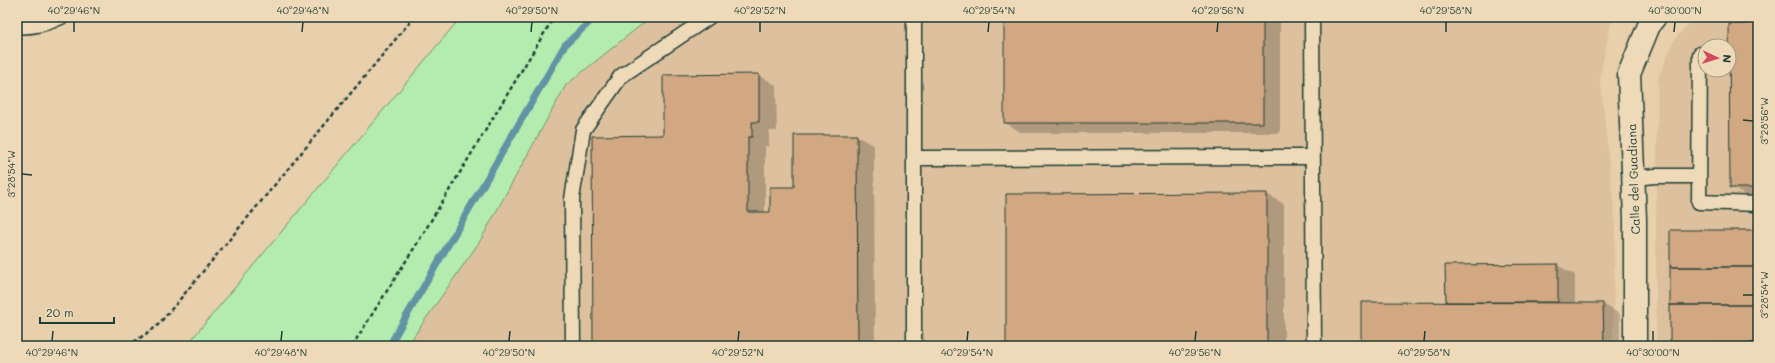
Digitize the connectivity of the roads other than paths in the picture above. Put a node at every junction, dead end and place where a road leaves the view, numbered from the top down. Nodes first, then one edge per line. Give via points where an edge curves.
1 (62, 17) edge
2 (709, 17) edge
3 (914, 17) edge
4 (1312, 17) edge
5 (1654, 17) edge
6 (17, 26) edge
7 (1700, 78) edge
8 (1312, 157) junction
9 (914, 158) junction
10 (1699, 176) junction
11 (1633, 178) junction
12 (1758, 204) edge
13 (573, 346) edge
14 (914, 346) edge
15 (1314, 346) edge
16 (1635, 346) edge

1 - 6 lane via 24,27
2 - 13 lane via 621,76 583,130 572,199
3 - 9 lane
4 - 8 lane
5 - 11 street, Calle del Guadiana via 1629,74
7 - 10 lane
8 - 9 lane
8 - 15 lane
9 - 14 lane
10 - 11 lane
10 - 12 lane via 1699,202
11 - 16 street, Calle del Guadiana

